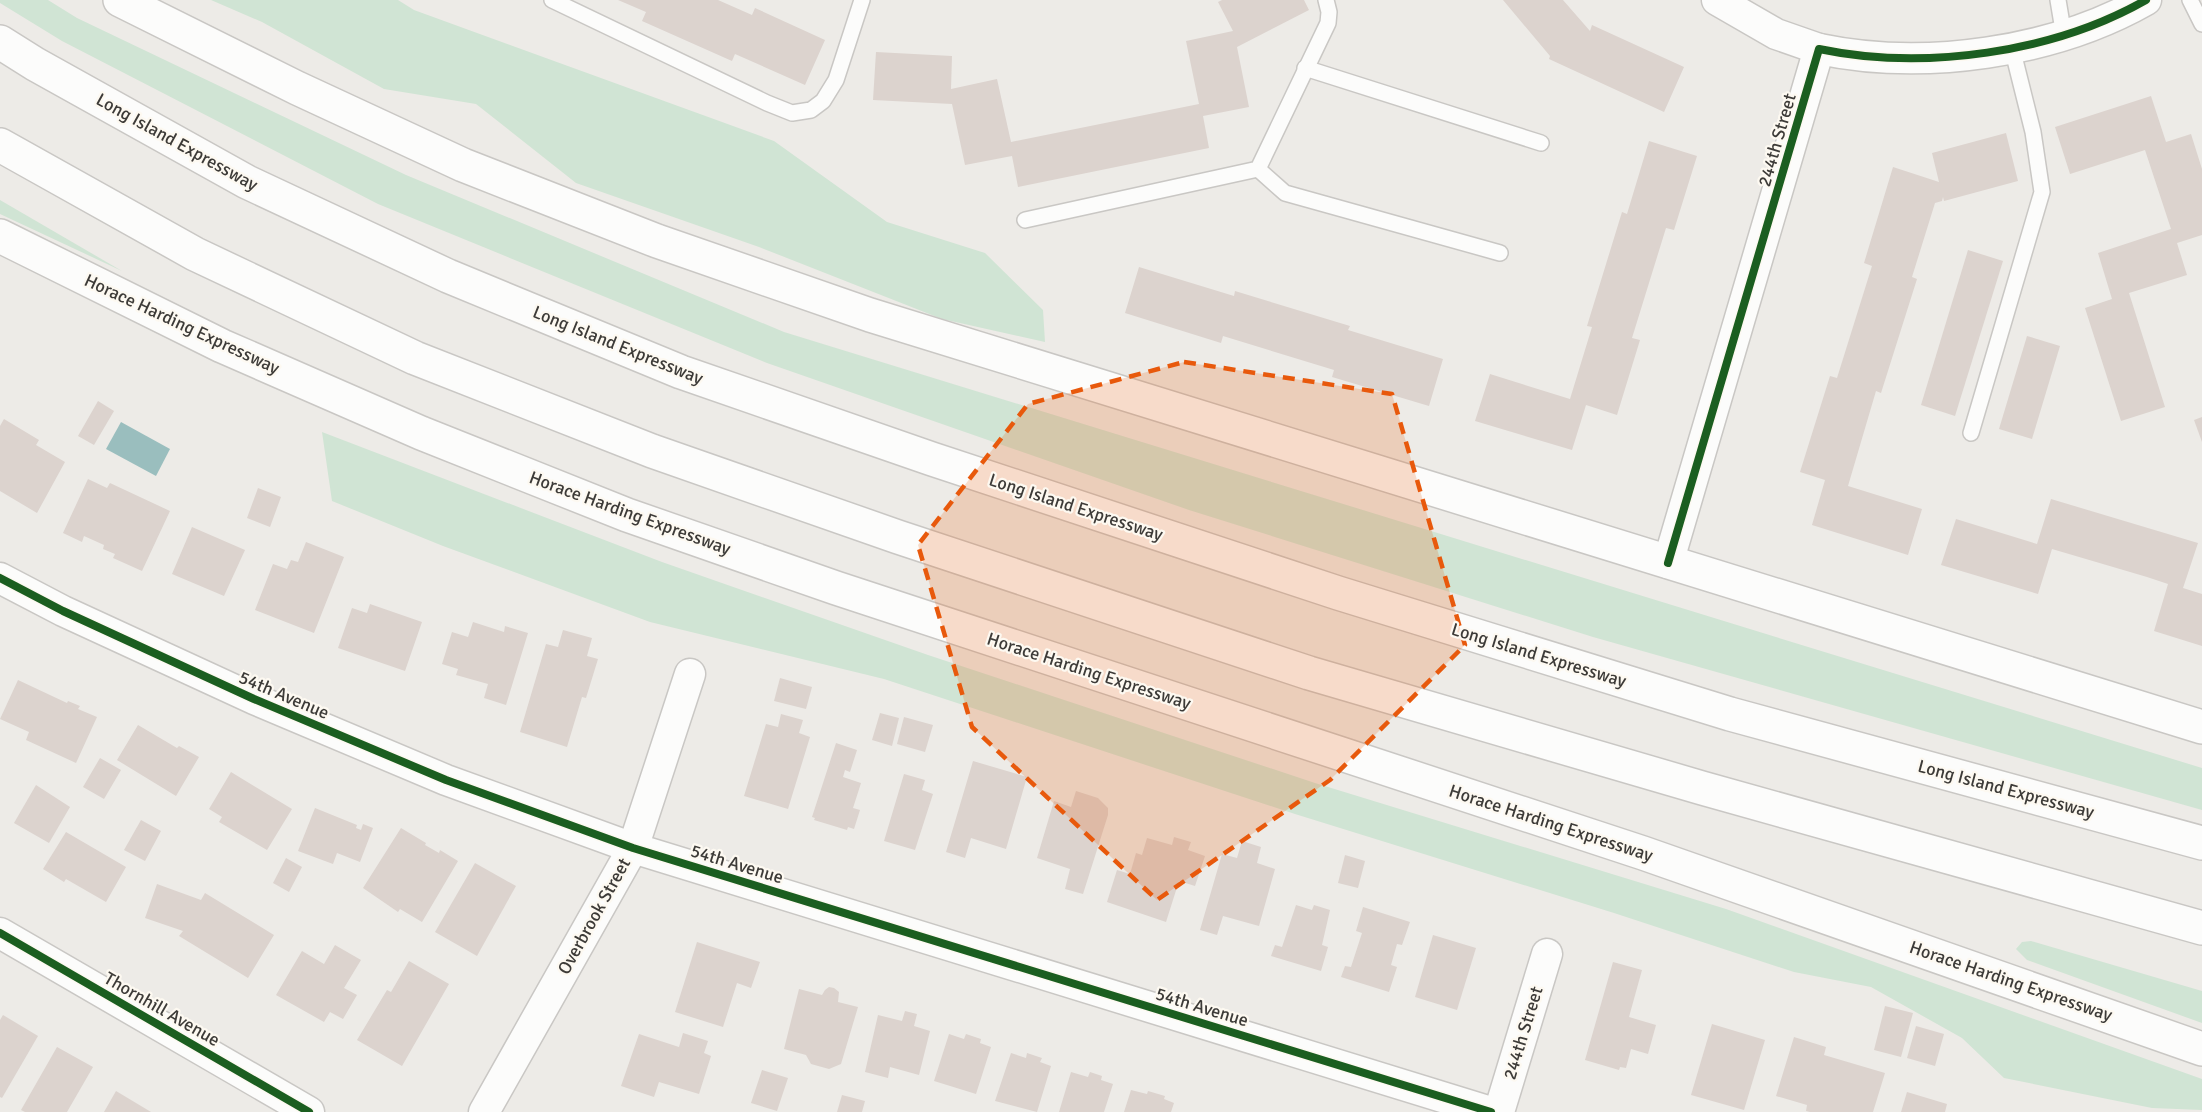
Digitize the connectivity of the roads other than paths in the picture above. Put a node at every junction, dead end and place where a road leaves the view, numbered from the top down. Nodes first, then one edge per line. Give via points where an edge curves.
1 (120, 0) edge
2 (552, 0) edge
3 (862, 0) edge
4 (1326, 0) edge
5 (1717, 0) edge
6 (2058, 0) edge
7 (2146, 0) edge
8 (2190, 0) edge
9 (2202, 24) edge
10 (2064, 36) junction
11 (0, 42) edge
12 (2012, 48) junction
13 (1819, 49) junction
14 (1305, 68) junction
15 (1541, 143) dead end
16 (0, 145) edge
17 (1258, 170) junction
18 (1025, 220) dead end
19 (0, 236) edge
20 (1500, 253) dead end
21 (1971, 433) dead end
22 (1668, 563) junction
23 (0, 578) edge
24 (690, 674) dead end
25 (2202, 727) edge
26 (2202, 843) edge
27 (633, 848) junction
28 (2202, 928) edge
29 (0, 933) edge
30 (1547, 954) dead end
31 (2202, 1049) edge
32 (309, 1112) edge
33 (484, 1112) edge
34 (1491, 1112) edge
35 (1499, 1112) edge

1 - 22 main road via 463,165 657,241 870,315
2 - 3 lane via 792,113 811,110 823,101 836,80
4 - 14 lane via 1328,23
5 - 13 street via 1776,34
6 - 10 lane
7 - 10 street
8 - 9 lane
10 - 12 street
11 - 26 main road, Long Island Expressway via 247,182 448,276 681,372 1338,594 1731,714
12 - 13 street via 1926,59 1876,58
12 - 21 lane via 2033,132 2042,192
13 - 22 street, 244th Street
14 - 15 lane
14 - 17 lane
16 - 28 main road via 195,254 416,358 674,459 1309,673
17 - 18 lane
17 - 20 lane via 1285,193
19 - 31 main road, Horace Harding Expressway via 243,355 421,433 627,515 836,588 1643,853
22 - 25 main road
23 - 27 street, 54th Avenue via 265,703 446,780
24 - 27 street, Overbrook Street
27 - 33 street, Overbrook Street
27 - 34 street, 54th Avenue
29 - 32 street, Thornhill Avenue
30 - 35 street, 244th Street

